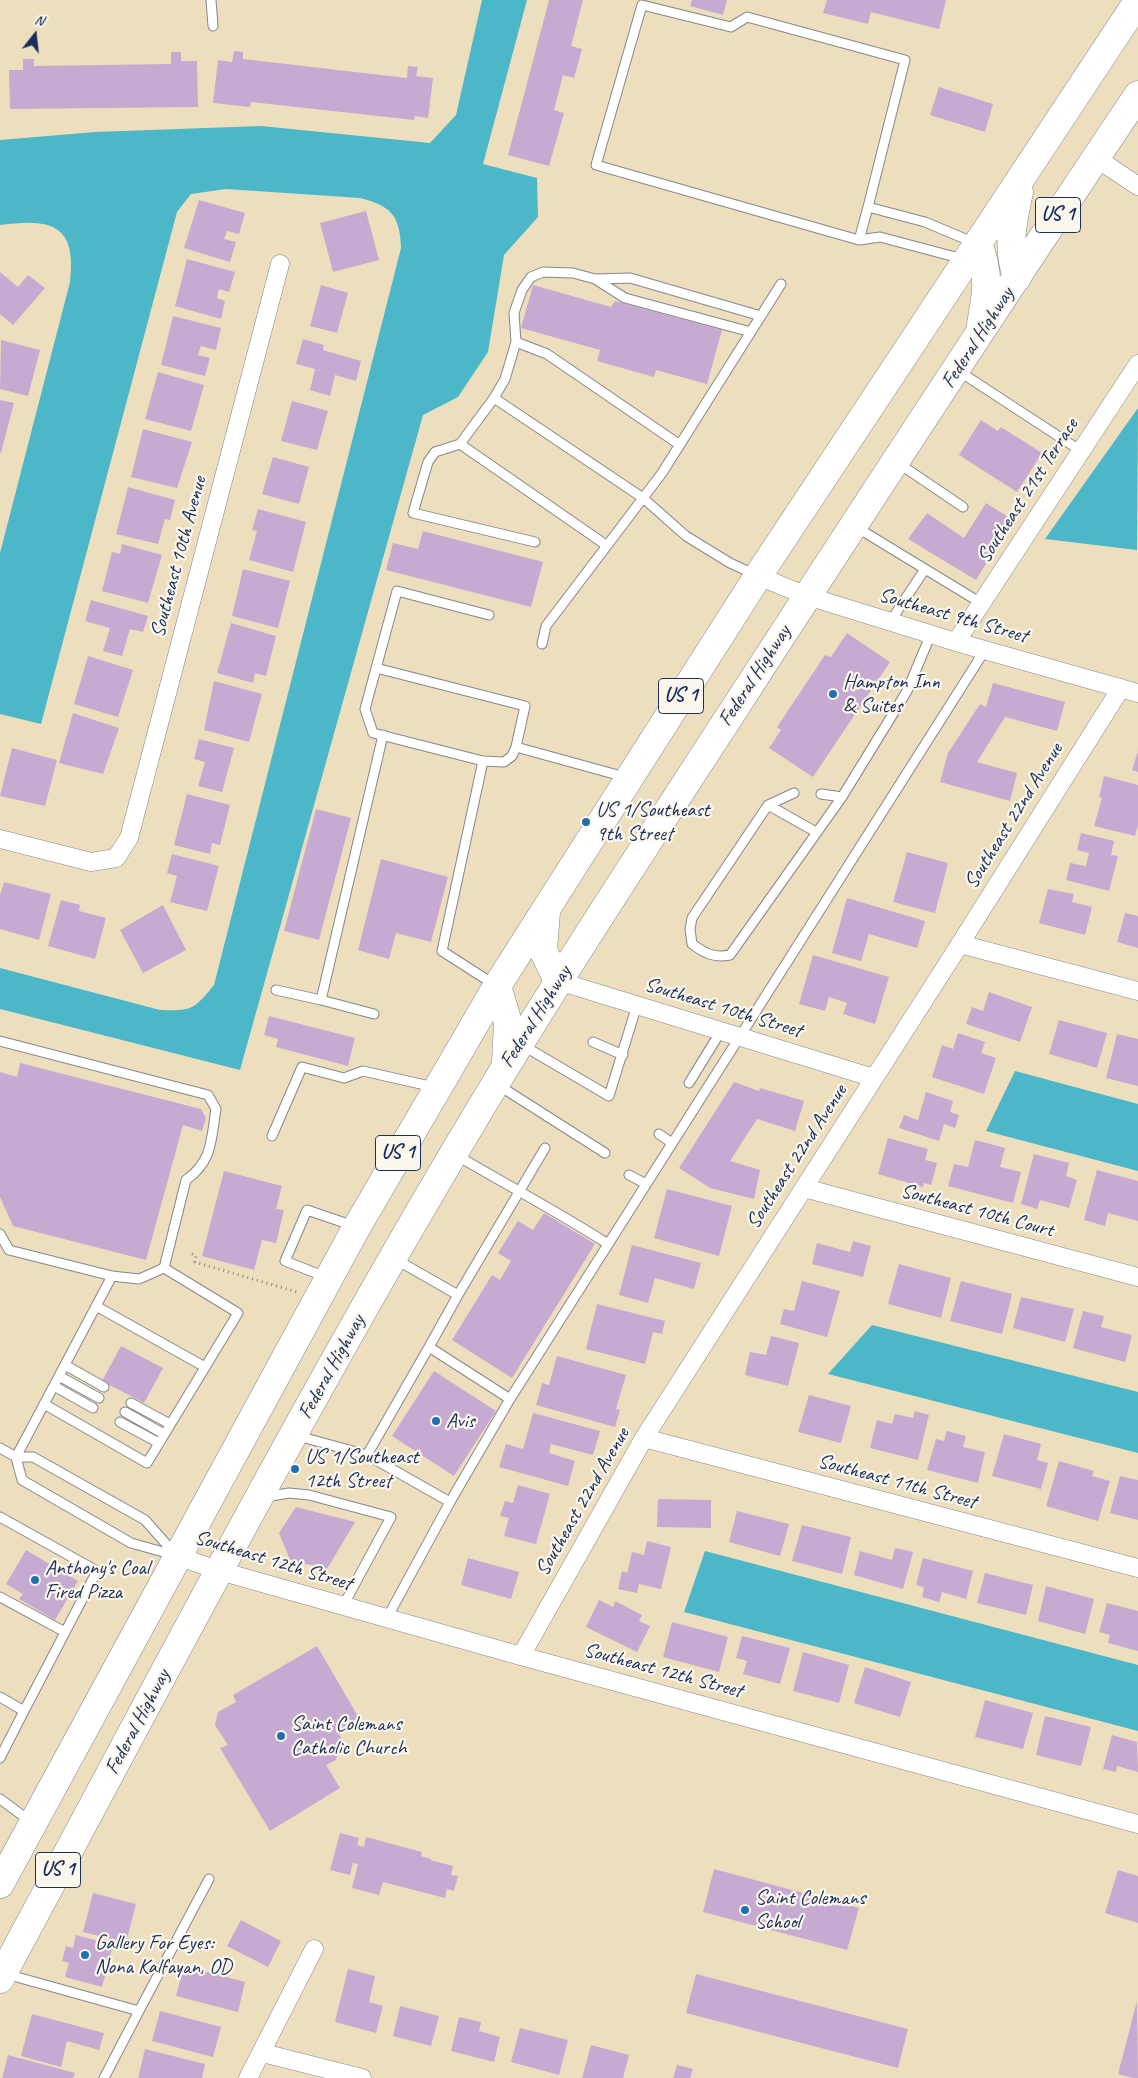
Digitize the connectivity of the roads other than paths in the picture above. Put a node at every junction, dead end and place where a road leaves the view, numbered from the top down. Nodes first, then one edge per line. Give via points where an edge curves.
1 (211, 0) edge
2 (1138, 1) edge
3 (213, 26) dead end
4 (1138, 95) edge
5 (1096, 158) junction
6 (1022, 176) junction
7 (1138, 186) edge
8 (868, 207) junction
9 (859, 240) junction
10 (972, 252) junction
11 (280, 264) dead end
12 (1017, 278) junction
13 (595, 279) junction
14 (781, 284) dead end
15 (761, 316) junction
16 (751, 332) junction
17 (979, 335) junction
18 (516, 342) junction
19 (1138, 364) edge
20 (957, 369) junction
21 (494, 398) junction
22 (460, 444) junction
23 (680, 444) junction
24 (1081, 451) junction
25 (896, 462) junction
26 (644, 498) junction
27 (963, 507) dead end
28 (854, 526) junction
29 (535, 542) dead end
30 (606, 545) junction
31 (925, 569) junction
32 (758, 576) junction
33 (807, 596) junction
34 (981, 604) junction
35 (489, 615) dead end
36 (890, 622) junction
37 (931, 634) junction
38 (956, 642) junction
39 (542, 644) dead end
40 (984, 650) junction
41 (376, 668) junction
42 (1121, 688) junction
43 (1138, 693) edge
44 (383, 735) junction
45 (516, 747) junction
46 (484, 761) junction
47 (629, 778) junction
48 (794, 793) dead end
49 (821, 794) dead end
50 (842, 798) junction
51 (768, 806) junction
52 (816, 832) junction
53 (0, 839) edge
54 (546, 908) junction
55 (960, 944) junction
56 (558, 981) junction
57 (497, 986) junction
58 (276, 990) dead end
59 (1138, 991) edge
60 (320, 1000) junction
61 (637, 1005) junction
62 (374, 1014) dead end
63 (722, 1031) junction
64 (740, 1036) junction
65 (0, 1041) edge
66 (593, 1042) dead end
67 (520, 1044) junction
68 (623, 1055) junction
69 (501, 1075) junction
70 (874, 1078) junction
71 (689, 1083) dead end
72 (437, 1087) junction
73 (659, 1134) dead end
74 (272, 1136) dead end
75 (672, 1143) junction
76 (545, 1148) dead end
77 (453, 1153) junction
78 (605, 1153) dead end
79 (629, 1175) dead end
80 (646, 1184) junction
81 (804, 1188) junction
82 (519, 1192) junction
83 (356, 1227) junction
84 (0, 1234) edge
85 (608, 1244) junction
86 (393, 1257) junction
87 (164, 1268) junction
88 (112, 1276) junction
89 (328, 1278) junction
90 (1138, 1278) edge
91 (458, 1295) junction
92 (96, 1306) junction
93 (429, 1347) junction
94 (65, 1365) junction
95 (205, 1367) junction
96 (59, 1376) junction
97 (54, 1386) junction
98 (104, 1387) dead end
99 (99, 1398) dead end
100 (510, 1399) junction
101 (131, 1403) dead end
102 (44, 1404) junction
103 (94, 1408) dead end
104 (125, 1412) dead end
105 (120, 1422) dead end
106 (170, 1424) junction
107 (164, 1434) junction
108 (295, 1435) junction
109 (644, 1438) junction
110 (159, 1443) junction
111 (0, 1448) edge
112 (367, 1455) junction
113 (16, 1457) junction
114 (260, 1498) junction
115 (450, 1502) junction
116 (0, 1517) edge
117 (177, 1556) junction
118 (1138, 1568) edge
119 (220, 1571) junction
120 (0, 1597) edge
121 (343, 1606) junction
122 (387, 1618) junction
123 (65, 1632) junction
124 (521, 1656) junction
125 (0, 1697) edge
126 (24, 1711) junction
127 (0, 1758) edge
128 (0, 1799) edge
129 (33, 1822) junction
130 (1138, 1824) edge
131 (209, 1879) dead end
132 (0, 1884) edge
133 (314, 1949) dead end
134 (2, 1976) edge
135 (139, 2011) junction
136 (263, 2052) junction
137 (104, 2078) edge
138 (248, 2078) edge
139 (362, 2078) edge

1 - 3 lane
2 - 6 main road, Federal Highway / US 1
4 - 5 main road, Federal Highway / US 1
5 - 7 street
5 - 12 main road, Federal Highway / US 1
6 - 10 main road, Federal Highway / US 1
6 - 12 main road via 1010,235 1011,258
8 - 9 lane
8 - 9 lane via 905,60 747,17 731,27 642,5 596,165
8 - 10 lane via 925,222
9 - 10 lane via 880,237
10 - 17 main road via 985,262 988,286
10 - 32 main road, Federal Highway / US 1
11 - 53 street, Southeast 10th Avenue via 128,838 116,858 91,862
12 - 17 main road, Federal Highway / US 1
13 - 15 lane via 630,278
13 - 16 lane via 625,298
13 - 18 lane via 573,273 543,272 531,277 522,290 514,314
14 - 15 lane
15 - 16 lane
16 - 23 lane
17 - 20 main road, Federal Highway / US 1
18 - 21 lane via 505,379
18 - 23 lane via 547,354
19 - 24 street, Southeast 21st Terrace
20 - 24 lane
20 - 25 main road, Federal Highway / US 1
21 - 22 lane
21 - 26 lane
22 - 29 lane via 435,452 428,462 413,513
22 - 30 lane
23 - 26 lane
24 - 34 street, Southeast 21st Terrace
25 - 27 lane
25 - 28 main road, Federal Highway / US 1
26 - 30 lane
26 - 32 lane via 686,536
28 - 31 lane
28 - 33 main road, Federal Highway / US 1
30 - 39 lane via 546,626
31 - 34 lane
31 - 36 lane
32 - 33 street, Southeast 9th Street
32 - 47 main road, Federal Highway / US 1
33 - 36 street, Southeast 9th Street
33 - 56 main road, Federal Highway / US 1
34 - 38 street, Southeast 21st Terrace
35 - 41 lane via 397,591
36 - 37 street, Southeast 9th Street
37 - 38 street, Southeast 9th Street
37 - 50 lane via 907,691
38 - 40 street, Southeast 9th Street
40 - 42 street, Southeast 9th Street
40 - 64 lane
41 - 44 lane via 366,709 373,732
41 - 45 lane via 527,702
42 - 43 street, Southeast 9th Street
42 - 55 street, Southeast 22nd Avenue
44 - 46 lane
44 - 60 lane
45 - 46 lane via 504,762
45 - 47 lane
46 - 57 lane via 442,951
47 - 54 main road, Federal Highway / US 1
48 - 51 lane
49 - 50 lane
50 - 52 lane
51 - 52 lane
51 - 52 lane via 692,918 692,944 706,954 717,957 730,955
54 - 56 main road via 543,950
54 - 57 main road, Federal Highway / US 1
55 - 59 street
55 - 70 street, Southeast 22nd Avenue
56 - 61 street, Southeast 10th Street
56 - 67 main road, Federal Highway / US 1
57 - 69 main road via 508,1023
57 - 72 main road, Federal Highway / US 1
58 - 60 lane
60 - 62 lane
61 - 63 street, Southeast 10th Street
61 - 68 lane
63 - 64 street, Southeast 10th Street
63 - 71 lane
64 - 70 street, Southeast 10th Street
64 - 75 lane
65 - 87 lane via 208,1095 216,1109 208,1156 199,1172 186,1180
66 - 68 lane
67 - 68 lane via 609,1096
67 - 69 main road, Federal Highway / US 1
69 - 77 main road, Federal Highway / US 1
69 - 78 lane
70 - 81 street, Southeast 22nd Avenue
72 - 74 lane via 363,1071 344,1078 302,1067
72 - 83 main road, Federal Highway / US 1
73 - 75 lane
75 - 80 lane
76 - 82 lane
77 - 82 lane
77 - 86 main road, Federal Highway / US 1
79 - 80 lane
80 - 85 lane
81 - 90 street, Southeast 10th Court
81 - 109 street, Southeast 22nd Avenue
82 - 85 lane
82 - 91 lane
83 - 89 main road, Federal Highway / US 1
83 - 89 lane via 306,1210 285,1260
84 - 88 lane via 9,1250
85 - 100 lane
86 - 91 lane
86 - 108 main road, Federal Highway / US 1
87 - 88 lane via 140,1278
87 - 95 lane via 238,1313
88 - 92 lane
89 - 117 main road, Federal Highway / US 1
91 - 93 lane
92 - 94 lane
92 - 95 lane
93 - 100 lane
93 - 112 lane
94 - 96 lane
94 - 98 lane
95 - 106 lane
96 - 97 lane
96 - 99 lane
97 - 102 lane
97 - 103 lane
100 - 115 lane
101 - 106 lane
102 - 110 lane via 147,1463
102 - 113 lane
104 - 107 lane
105 - 110 lane
106 - 107 lane
107 - 110 lane
108 - 112 lane
108 - 114 main road, Federal Highway / US 1
109 - 118 street, Southeast 11th Street
109 - 124 street, Southeast 22nd Avenue
111 - 113 lane
112 - 115 lane
113 - 117 lane via 33,1456 145,1520
113 - 117 lane via 22,1480 131,1543
114 - 119 main road, Federal Highway / US 1
114 - 121 lane via 289,1493 309,1495 391,1517
115 - 122 lane
116 - 123 lane via 97,1571
117 - 119 street, Southeast 12th Street
117 - 129 main road, Federal Highway / US 1
119 - 121 street, Southeast 12th Street
119 - 134 main road, Federal Highway / US 1
120 - 123 lane
121 - 122 street, Southeast 12th Street
122 - 124 street, Southeast 12th Street
123 - 126 lane
124 - 130 street, Southeast 12th Street
125 - 126 lane
126 - 127 lane
128 - 129 lane
129 - 132 main road, Federal Highway / US 1
131 - 135 lane
133 - 136 street
134 - 135 lane
135 - 137 lane
136 - 138 street
136 - 139 street

